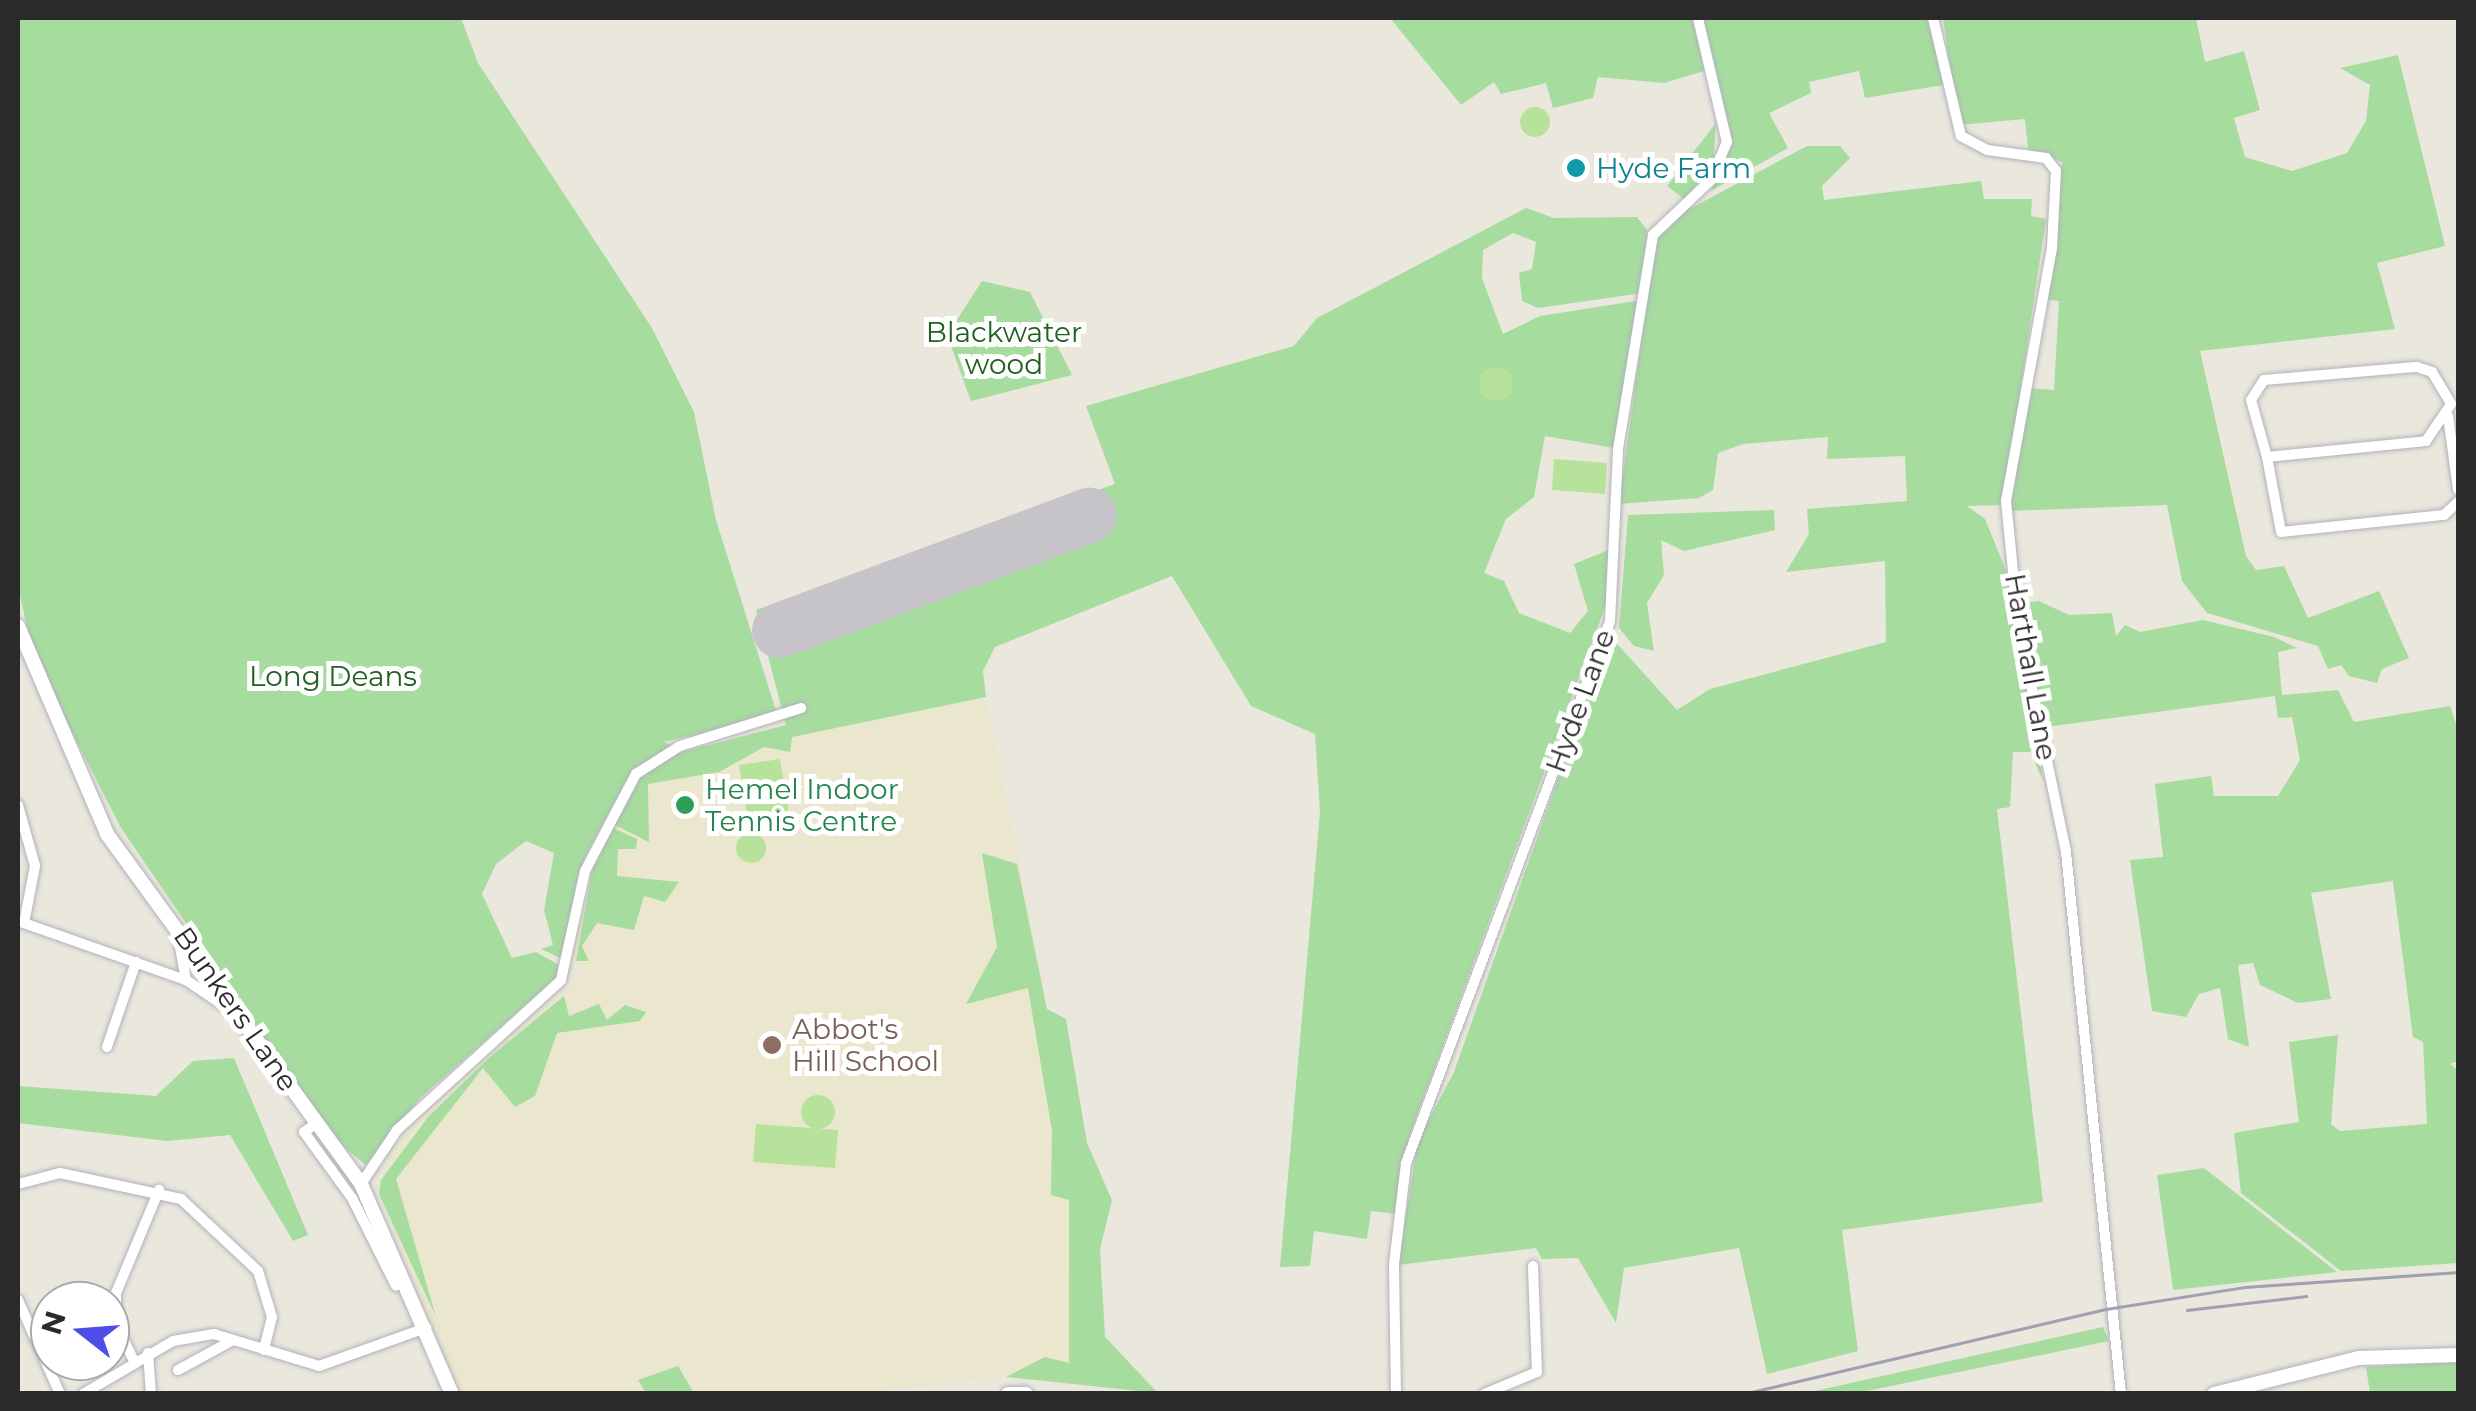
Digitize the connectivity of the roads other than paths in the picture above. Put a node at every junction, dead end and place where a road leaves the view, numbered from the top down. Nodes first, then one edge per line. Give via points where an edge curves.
1 (1698, 18) edge
2 (1933, 18) edge
3 (2452, 407) edge
4 (2430, 438) junction
5 (2453, 446) junction
6 (2267, 456) junction
7 (2458, 489) edge
8 (2458, 502) edge
9 (18, 626) edge
10 (800, 708) dead end
11 (18, 804) edge
12 (21, 922) edge
13 (175, 922) junction
14 (136, 962) junction
15 (186, 980) junction
16 (234, 1012) junction
17 (108, 1046) dead end
18 (317, 1123) junction
19 (18, 1184) edge
20 (362, 1184) junction
21 (159, 1190) junction
22 (1534, 1266) dead end
23 (396, 1286) dead end
24 (18, 1300) edge
25 (426, 1328) junction
26 (233, 1340) junction
27 (264, 1350) junction
28 (148, 1352) junction
29 (2458, 1355) edge
30 (134, 1361) junction
31 (178, 1370) dead end
32 (60, 1394) edge
33 (83, 1394) edge
34 (151, 1394) edge
35 (452, 1394) edge
36 (1008, 1394) edge
37 (1026, 1394) edge
38 (1396, 1394) edge
39 (1484, 1394) edge
40 (2121, 1394) edge
41 (2214, 1394) edge

1 - 38 street, Hyde Lane via 1727,142 1710,181 1653,235 1618,449 1610,620 1406,1163 1394,1264
2 - 40 street, Harthall Lane via 1960,136 1987,150 2046,158 2056,171 2052,248 2006,501 2018,622 2066,852
3 - 4 street
3 - 5 street
3 - 6 street via 2432,372 2399,366 2264,380 2252,406
4 - 5 street
4 - 6 street
5 - 7 street
6 - 8 street via 2274,526 2444,515
9 - 13 street, Bunkers Lane via 107,834
10 - 20 street via 680,746 636,774 586,870 561,980 397,1130
11 - 12 street via 34,866
12 - 14 street
13 - 15 street
13 - 16 street, Bunkers Lane
14 - 15 street
14 - 17 street
15 - 16 street
16 - 18 street, Bunkers Lane
18 - 20 street, Bunkers Lane
18 - 23 street via 304,1132 352,1198
19 - 21 street via 60,1173
20 - 25 street, Bunkers Lane
21 - 27 street via 209,1219 258,1271 272,1317
21 - 30 street via 116,1294 116,1324
22 - 39 street via 1538,1372
24 - 32 street
25 - 27 street via 319,1366
25 - 35 street, Bunkers Lane
26 - 27 street
26 - 28 street via 173,1340
26 - 31 street
28 - 30 street
28 - 34 street
29 - 41 street via 2358,1358
30 - 33 street
36 - 37 street

